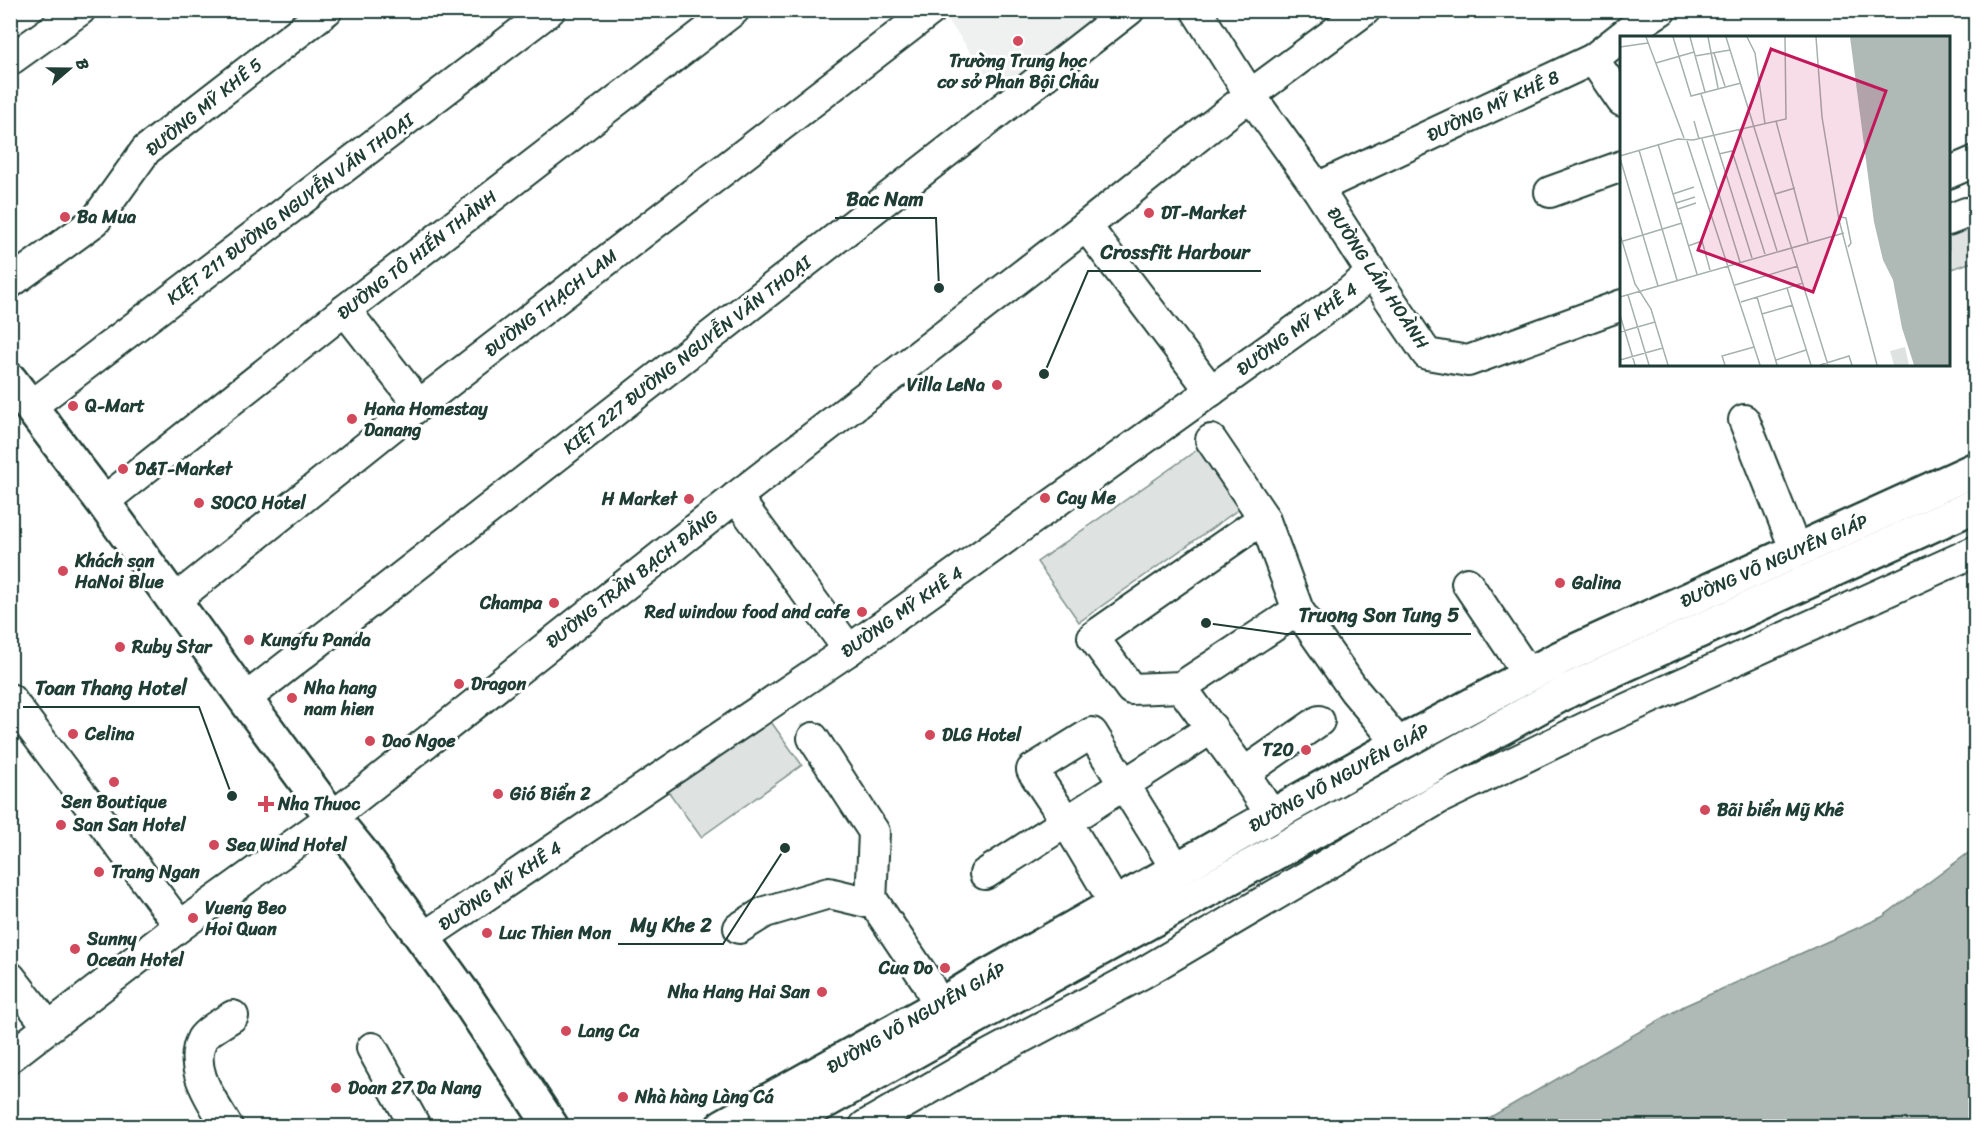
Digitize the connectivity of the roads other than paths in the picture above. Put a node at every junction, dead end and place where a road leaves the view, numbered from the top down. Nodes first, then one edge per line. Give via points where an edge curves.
1 (80, 10) edge
2 (550, 10) edge
3 (734, 10) edge
4 (931, 10) edge
5 (1129, 10) edge
6 (1196, 10) edge
7 (1365, 10) edge
8 (1661, 10) edge
9 (318, 13) edge
10 (1622, 36) edge
11 (1620, 38) edge
12 (1593, 59) junction
13 (10, 60) edge
14 (1250, 95) junction
15 (1620, 98) edge
16 (1976, 161) edge
17 (1620, 167) edge
18 (1950, 172) edge
19 (1317, 188) junction
20 (1550, 192) dead end
21 (1086, 226) junction
22 (1372, 273) junction
23 (10, 283) edge
24 (1620, 306) edge
25 (345, 310) junction
26 (10, 380) edge
27 (1211, 391) junction
28 (419, 405) junction
29 (30, 407) junction
30 (1743, 420) dead end
31 (1211, 441) dead end
32 (1976, 469) edge
33 (736, 496) junction
34 (103, 502) junction
35 (1976, 505) edge
36 (1264, 518) junction
37 (1959, 548) edge
38 (1796, 551) junction
39 (1467, 583) dead end
40 (175, 600) junction
41 (1298, 610) junction
42 (849, 650) junction
43 (1528, 674) junction
44 (1181, 687) junction
45 (10, 699) edge
46 (245, 699) junction
47 (1318, 721) dead end
48 (1212, 728) junction
49 (813, 738) dead end
50 (1399, 744) junction
51 (1244, 773) junction
52 (1124, 784) junction
53 (1272, 816) junction
54 (332, 817) junction
55 (1066, 821) junction
56 (1177, 870) junction
57 (985, 874) dead end
58 (871, 903) junction
59 (1116, 905) junction
60 (180, 926) junction
61 (739, 928) dead end
62 (423, 938) junction
63 (1126, 948) dead end
64 (1141, 974) junction
65 (10, 977) edge
66 (939, 1006) junction
67 (233, 1016) dead end
68 (48, 1026) junction
69 (372, 1048) dead end
70 (10, 1057) edge
71 (564, 1125) edge
72 (227, 1126) edge
73 (415, 1126) edge
74 (723, 1126) edge
75 (781, 1126) edge
76 (865, 1126) edge

1 - 13 street
2 - 29 street, KIỆT 211 ĐƯỜNG NGUYỄN VĂN THOẠI
3 - 25 street, ĐƯỜNG TÔ HIẾN THÀNH
4 - 28 street, ĐƯỜNG THẠCH LAM
5 - 46 street, KIỆT 227 ĐƯỜNG NGUYỄN VĂN THOẠI
6 - 14 street, ĐƯỜNG LÂM HOÀNH
7 - 14 street, ĐƯỜNG TRẦN BẠCH ĐẰNG
8 - 10 street, ĐƯỜNG MỸ KHÊ 8
9 - 23 street, ĐƯỜNG MỸ KHÊ 5 via 146,150 95,221
11 - 12 street, ĐƯỜNG MỸ KHÊ 8
12 - 15 street
12 - 19 street, ĐƯỜNG MỸ KHÊ 8
14 - 19 street, ĐƯỜNG LÂM HOÀNH
14 - 21 street, ĐƯỜNG TRẦN BẠCH ĐẰNG
16 - 18 street
17 - 20 street
19 - 22 street, ĐƯỜNG LÂM HOÀNH
21 - 27 street
21 - 33 street, ĐƯỜNG TRẦN BẠCH ĐẰNG
22 - 24 street, ĐƯỜNG LÂM HOÀNH via 1427,354 1468,361
22 - 27 street, ĐƯỜNG MỸ KHÊ 4
25 - 28 street
25 - 34 street, ĐƯỜNG TÔ HIẾN THÀNH
26 - 29 main road
27 - 42 street, ĐƯỜNG MỸ KHÊ 4
28 - 40 street, ĐƯỜNG THẠCH LAM
29 - 34 main road
30 - 38 street
31 - 36 street
32 - 38 main road, ĐƯỜNG VÕ NGUYÊN GIÁP
33 - 42 street
33 - 54 street, ĐƯỜNG TRẦN BẠCH ĐẰNG
34 - 40 main road
35 - 75 main road, ĐƯỜNG VÕ NGUYÊN GIÁP via 1569,690
36 - 41 street
36 - 44 street via 1093,637 1131,689
37 - 64 street via 1587,712 1432,789 1274,880
38 - 43 main road, ĐƯỜNG VÕ NGUYÊN GIÁP
39 - 43 street
40 - 46 main road
41 - 44 street
41 - 50 street via 1354,690
42 - 62 street, ĐƯỜNG MỸ KHÊ 4
43 - 50 main road, ĐƯỜNG VÕ NGUYÊN GIÁP
44 - 48 street
45 - 60 street
46 - 54 main road
47 - 51 street
48 - 51 street
48 - 52 street
49 - 58 street via 874,832
50 - 53 main road, ĐƯỜNG VÕ NGUYÊN GIÁP
51 - 53 street
52 - 55 street
52 - 55 street via 1092,733 1032,770
52 - 56 street
53 - 56 main road, ĐƯỜNG VÕ NGUYÊN GIÁP
54 - 60 street, ĐƯỜNG TRẦN BẠCH ĐẰNG
54 - 62 main road
55 - 57 street
55 - 59 street
56 - 59 main road, ĐƯỜNG VÕ NGUYÊN GIÁP
58 - 61 street via 829,893 765,912
58 - 66 street via 920,971
59 - 66 main road, ĐƯỜNG VÕ NGUYÊN GIÁP
60 - 68 street, ĐƯỜNG TRẦN BẠCH ĐẰNG
62 - 71 main road
63 - 64 street
64 - 76 street via 968,1050
65 - 68 street
66 - 74 main road, ĐƯỜNG VÕ NGUYÊN GIÁP
67 - 72 street via 203,1037 199,1052 200,1077
68 - 70 street, ĐƯỜNG TRẦN BẠCH ĐẰNG
69 - 73 street

